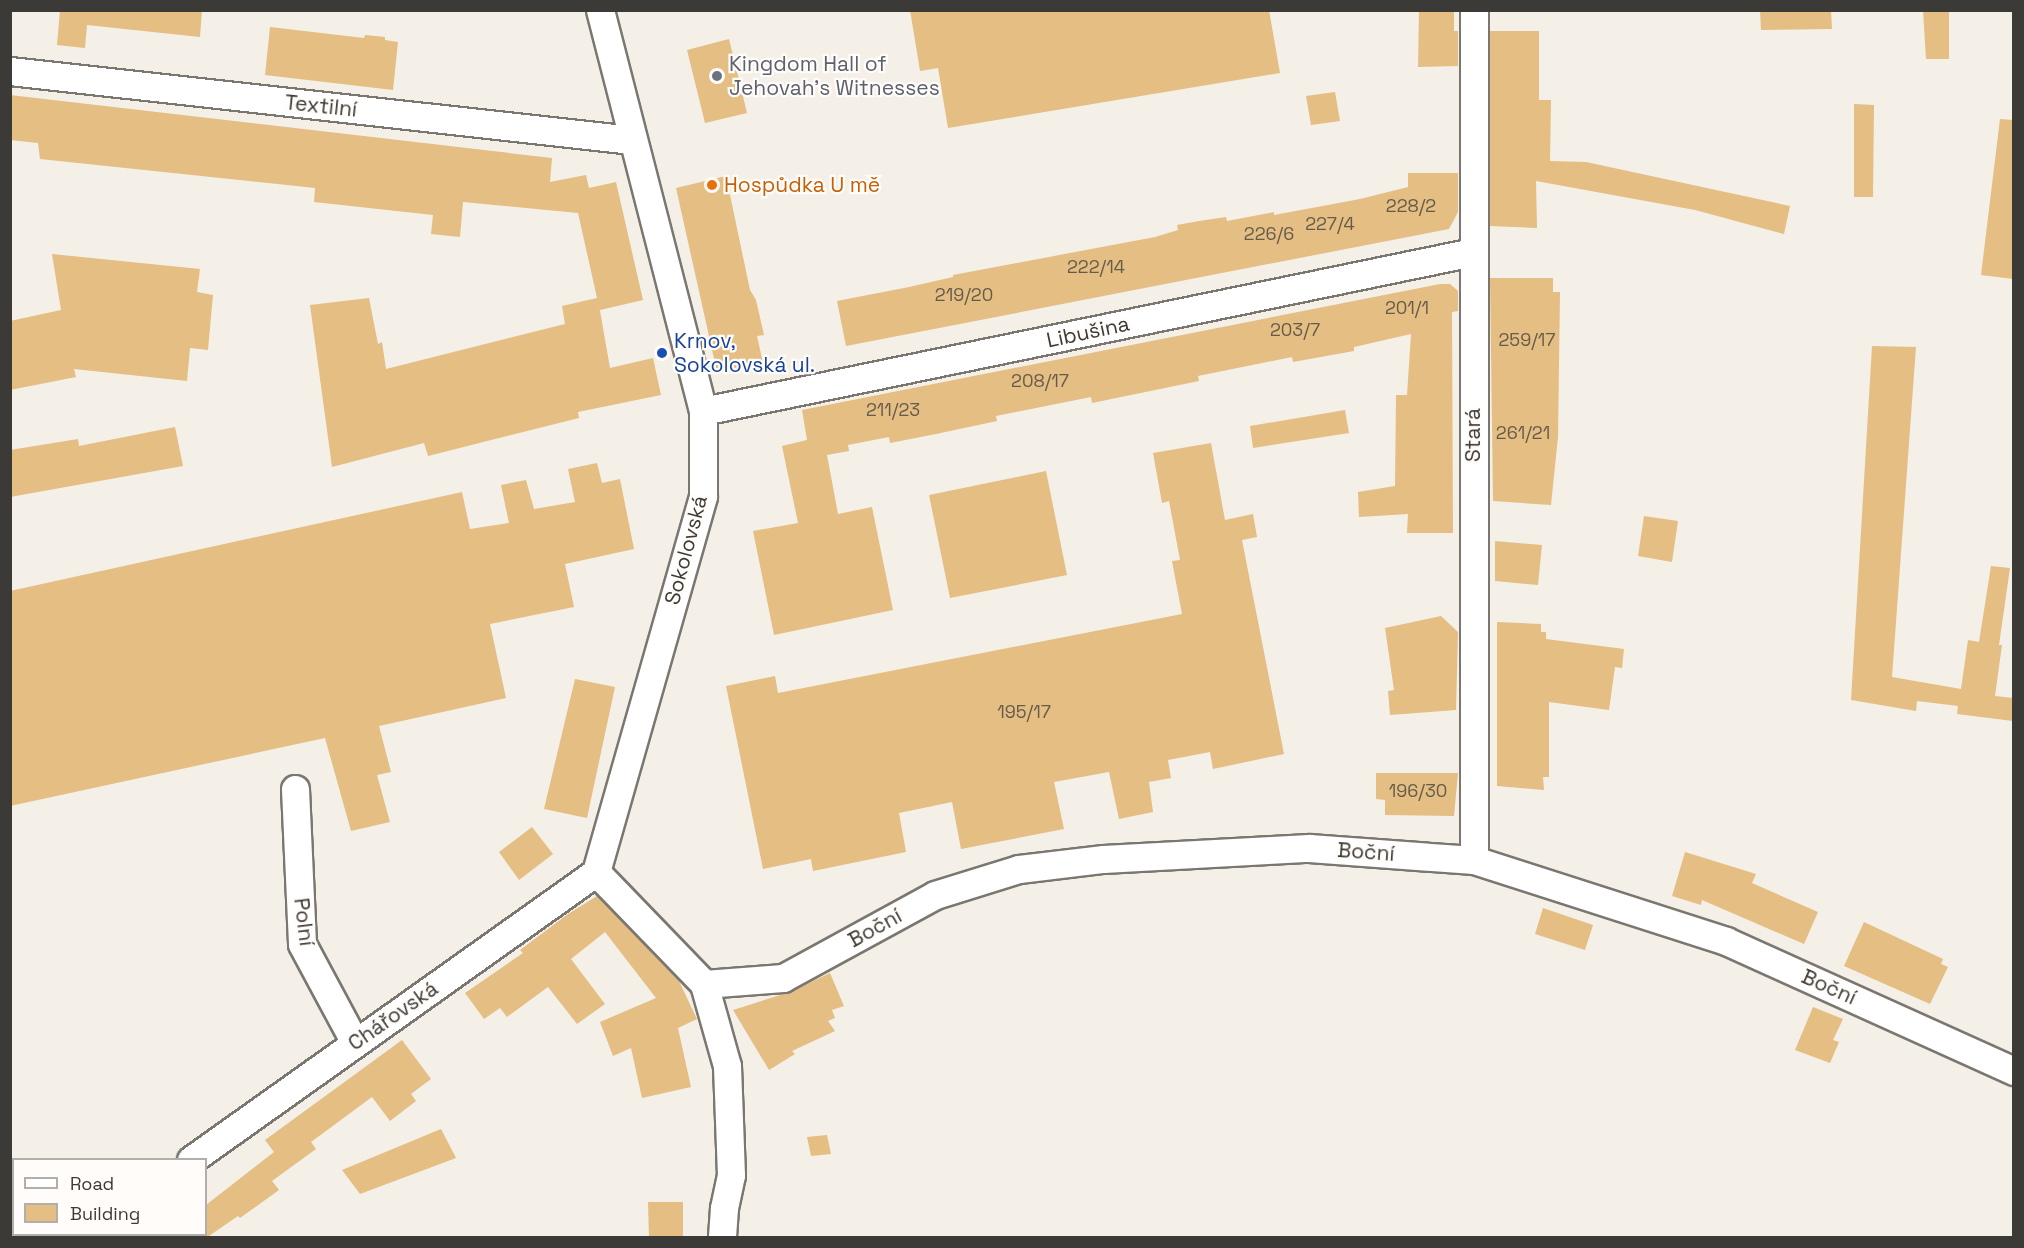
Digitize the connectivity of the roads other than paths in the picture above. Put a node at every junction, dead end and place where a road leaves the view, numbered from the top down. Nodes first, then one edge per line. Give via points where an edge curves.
1 (600, 10) edge
2 (1474, 10) edge
3 (10, 71) edge
4 (633, 140) junction
5 (1473, 252) junction
6 (703, 411) junction
7 (295, 789) dead end
8 (1474, 860) junction
9 (596, 872) junction
10 (704, 984) junction
11 (355, 1043) junction
12 (2013, 1071) edge
13 (194, 1158) edge
14 (722, 1238) edge

1 - 4 street, Sokolovská
2 - 5 street, Stará
3 - 4 street, Textilní
4 - 6 street, Sokolovská
5 - 6 street, Libušina
5 - 8 street, Stará
6 - 9 street, Sokolovská via 703,496
7 - 11 street, Polní via 302,944
8 - 10 street, Boční via 1309,848 1103,859 1019,869 935,895 783,978
8 - 12 street, Boční via 1726,941
9 - 10 street
9 - 11 street, Chářovská
10 - 14 street via 727,1066 732,1175
11 - 13 street, Chářovská

